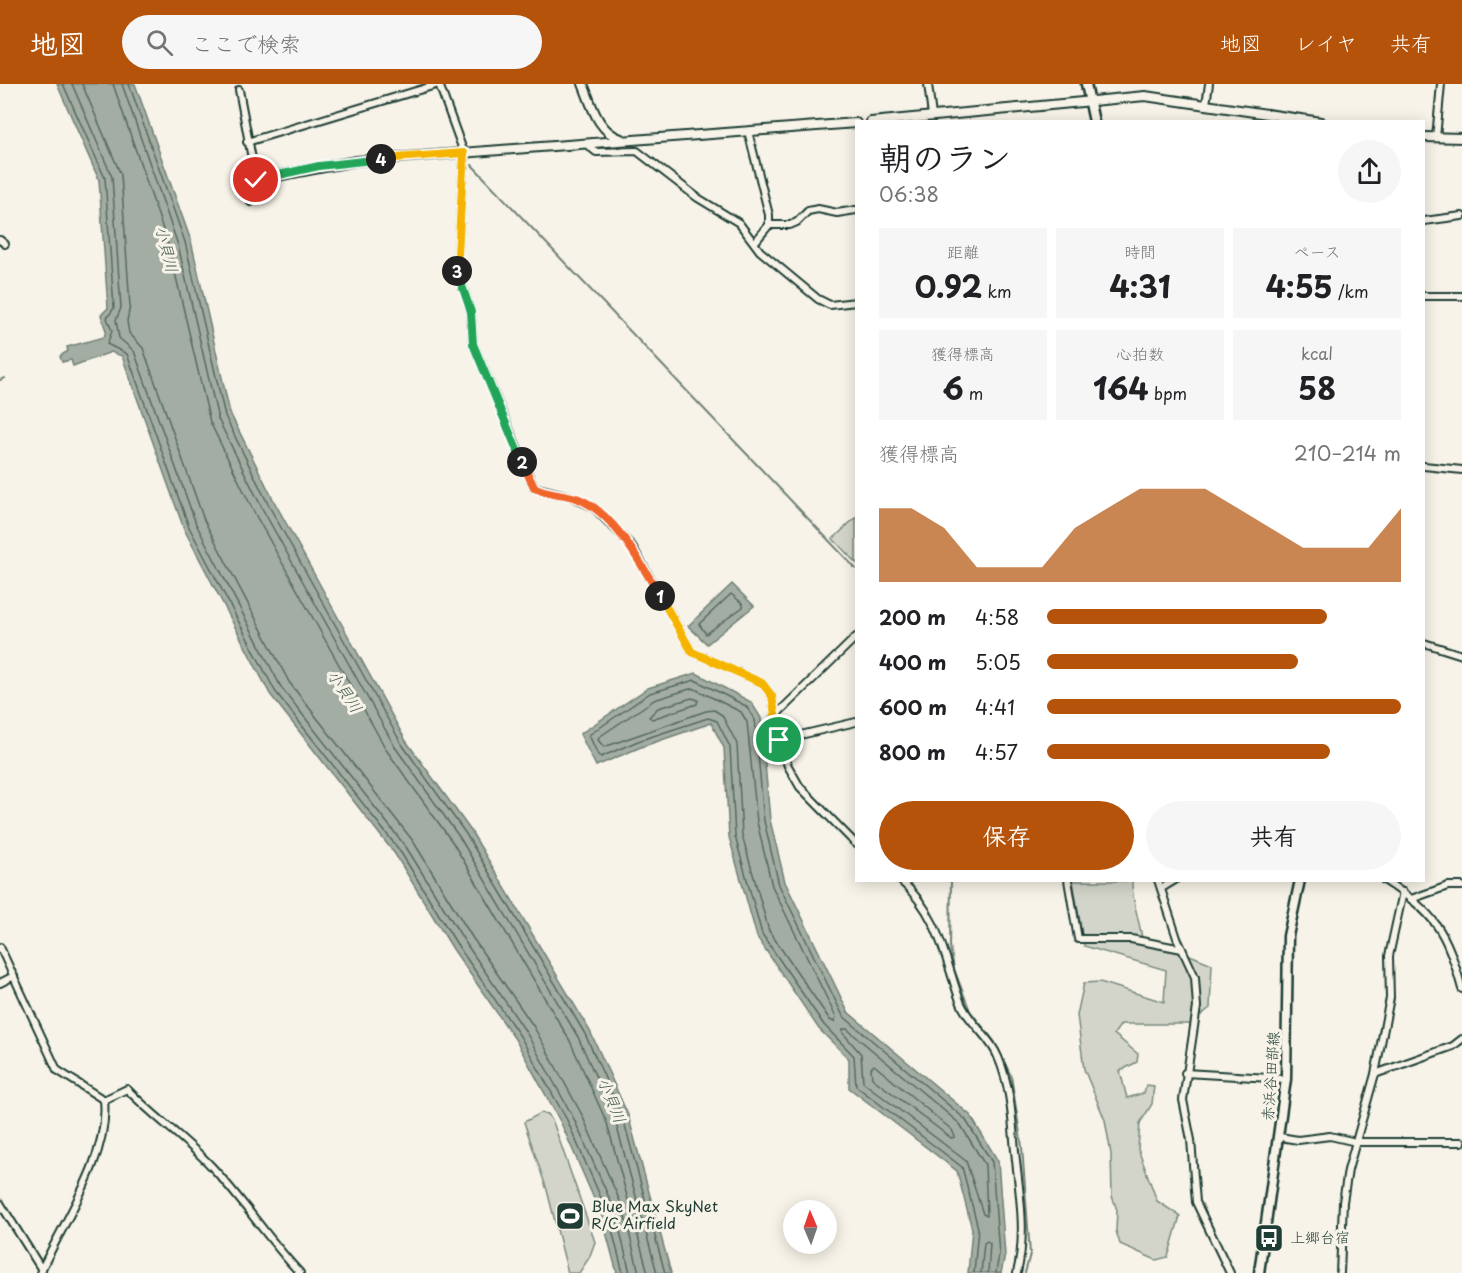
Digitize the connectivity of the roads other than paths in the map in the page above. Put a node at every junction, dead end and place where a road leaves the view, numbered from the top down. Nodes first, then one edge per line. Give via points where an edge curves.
1 (439, 84) edge
2 (583, 84) edge
3 (928, 84) edge
4 (1086, 84) edge
5 (1209, 84) edge
6 (1441, 84) edge
7 (239, 90) dead end
8 (1090, 101) junction
9 (1206, 104) junction
10 (932, 116) junction
11 (897, 120) edge
12 (1094, 120) edge
13 (1308, 120) edge
14 (855, 123) edge
15 (748, 131) junction
16 (1425, 137) edge
17 (1436, 138) junction
18 (1462, 138) edge
19 (625, 140) junction
20 (247, 141) junction
21 (585, 143) junction
22 (464, 153) junction
23 (256, 180) junction
24 (251, 202) dead end
25 (855, 210) edge
26 (1462, 216) edge
27 (1425, 221) edge
28 (769, 225) junction
29 (755, 242) junction
30 (1462, 296) edge
31 (1425, 297) edge
32 (855, 302) edge
33 (1425, 466) edge
34 (1462, 470) edge
35 (855, 639) edge
36 (1425, 643) edge
37 (1462, 655) edge
38 (777, 714) junction
39 (855, 722) edge
40 (779, 740) junction
41 (855, 843) edge
42 (902, 882) edge
43 (1068, 882) edge
44 (1159, 882) edge
45 (1172, 882) edge
46 (1300, 882) edge
47 (1395, 884) edge
48 (1462, 886) edge
49 (1162, 888) junction
50 (1403, 892) junction
51 (1411, 899) junction
52 (0, 947) edge
53 (1182, 948) junction
54 (14, 976) junction
55 (0, 983) edge
56 (1462, 989) edge
57 (1462, 1039) edge
58 (1185, 1073) junction
59 (1375, 1074) junction
60 (1286, 1079) junction
61 (104, 1100) junction
62 (1280, 1137) junction
63 (1356, 1142) junction
64 (1462, 1142) edge
65 (0, 1203) edge
66 (41, 1271) edge
67 (300, 1273) edge
68 (1017, 1273) edge
69 (1230, 1273) edge
70 (1259, 1273) edge
71 (1340, 1273) edge

1 - 20 street
1 - 22 street
2 - 19 street via 598,122 613,136
3 - 10 street
4 - 8 main road
5 - 9 street
6 - 17 street
7 - 20 street
8 - 9 street via 1146,96
8 - 10 street
8 - 12 main road
9 - 13 street
10 - 11 street
14 - 15 street
15 - 19 street
15 - 28 street via 767,201
16 - 17 street
17 - 18 street
19 - 21 street
20 - 23 street
21 - 22 street
21 - 29 street via 596,153 637,151 698,198 739,223
22 - 23 street via 356,161
22 - 38 street via 457,269 471,312 473,344 534,487 570,496 593,507 632,546 692,652 762,683 772,696
23 - 24 street
25 - 28 street via 837,213 818,209 808,211 790,225
26 - 27 street
28 - 29 street
29 - 32 street via 818,299 830,304
30 - 31 street
33 - 34 street
35 - 38 street
36 - 37 street
38 - 40 street
39 - 40 street
40 - 41 street via 800,787
42 - 68 street via 921,902 940,933 961,1004 998,1054 1007,1083 1022,1210 1022,1252
43 - 53 street via 1078,939 1131,939
44 - 49 street
45 - 49 street
46 - 60 main road, 赤浜谷田部線 via 1288,936
47 - 50 street
48 - 51 street via 1448,886
49 - 53 street
50 - 51 street
50 - 59 street via 1389,956 1390,998
51 - 56 street via 1437,923 1445,937
52 - 54 street
53 - 58 street via 1195,977 1197,1007
54 - 55 street
54 - 61 street via 57,1070
57 - 59 street via 1453,1046
58 - 60 street
58 - 69 street via 1183,1100 1196,1202
59 - 63 street
60 - 62 main road, 赤浜谷田部線
61 - 66 street via 102,1132 88,1174
61 - 67 street via 127,1089 212,1167 227,1188 238,1194 255,1222
62 - 63 street via 1298,1140 1330,1136
62 - 70 main road, 赤浜谷田部線
63 - 64 street
63 - 71 street via 1343,1202
65 - 66 street

